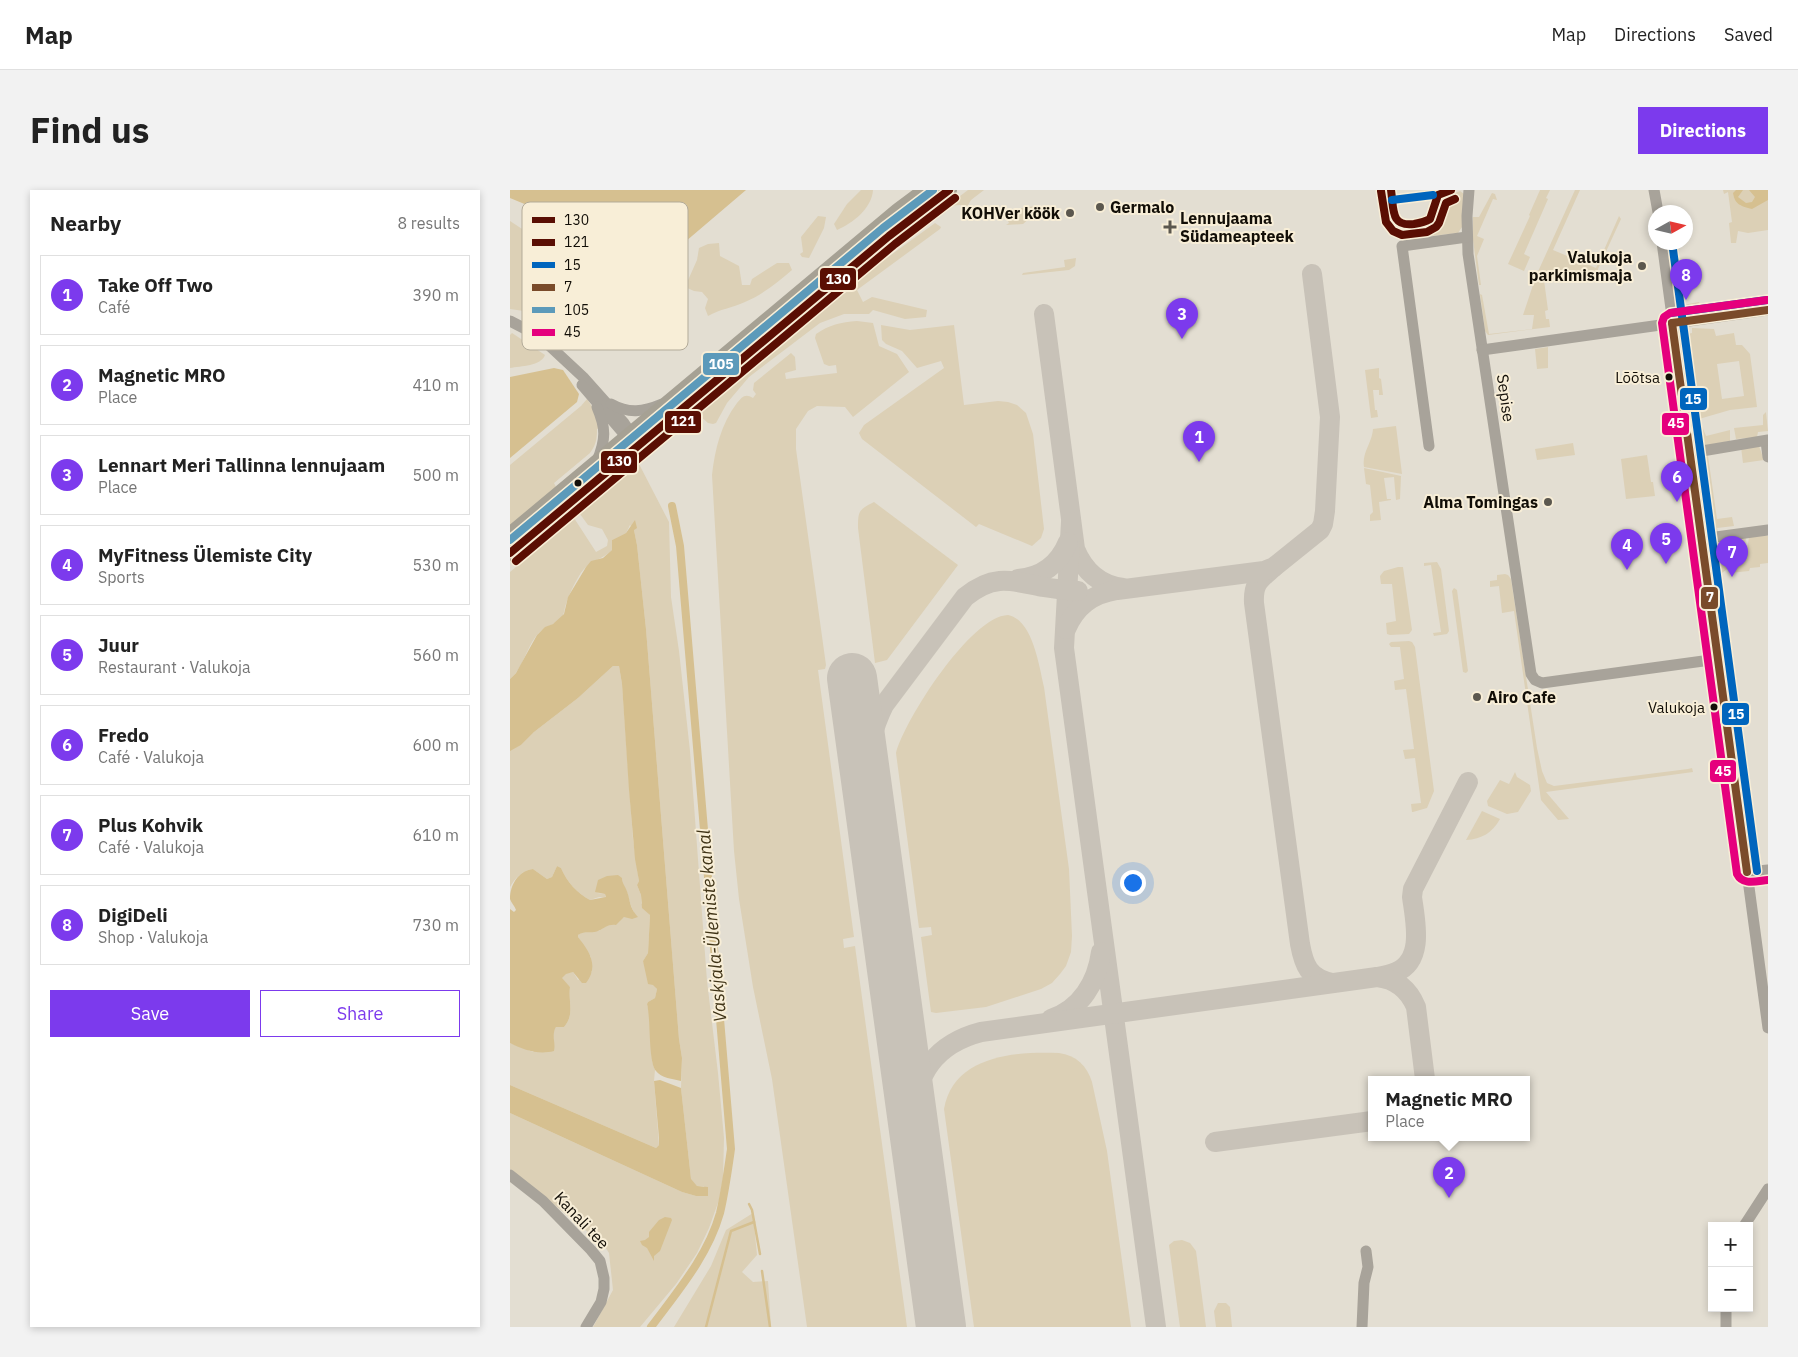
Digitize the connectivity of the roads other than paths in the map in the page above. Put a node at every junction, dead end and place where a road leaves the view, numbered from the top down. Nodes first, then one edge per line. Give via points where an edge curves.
1 (926, 190) edge
2 (948, 190) edge
3 (1469, 190) edge
4 (1654, 190) edge
5 (1657, 205) edge
6 (1466, 237) junction
7 (1663, 250) edge
8 (1768, 310) edge
9 (510, 321) edge
10 (1672, 323) junction
11 (522, 328) edge
12 (553, 350) edge
13 (1482, 350) junction
14 (561, 357) junction
15 (677, 397) junction
16 (594, 400) junction
17 (607, 402) junction
18 (632, 440) junction
19 (1767, 440) edge
20 (1429, 446) dead end
21 (1690, 453) junction
22 (1768, 457) edge
23 (595, 465) junction
24 (1768, 530) edge
25 (510, 535) edge
26 (1701, 539) junction
27 (510, 553) edge
28 (1718, 659) junction
29 (1768, 870) edge
30 (1747, 872) junction
31 (1768, 1028) edge
32 (510, 1175) edge
33 (1768, 1189) edge
34 (1747, 1222) edge
35 (1366, 1251) dead end
36 (1726, 1312) edge
37 (586, 1327) edge
38 (1362, 1327) edge
39 (1726, 1327) edge

1 - 15 highway
2 - 18 highway
3 - 6 street, Sepise
4 - 5 street
6 - 13 street, Sepise
6 - 20 street via 1402,246
7 - 10 street
8 - 10 street
9 - 11 street
10 - 13 street
10 - 21 street
12 - 14 street
13 - 28 street, Sepise via 1529,669 1533,678 1542,683
14 - 16 street
14 - 17 street
15 - 17 street via 638,412
15 - 18 highway
16 - 18 street
16 - 23 street via 604,433
17 - 18 street
18 - 23 highway
18 - 27 highway
19 - 21 street
19 - 22 street
21 - 26 street
23 - 25 highway
24 - 26 street
26 - 28 street
28 - 30 street
29 - 30 street
30 - 31 street
32 - 37 street, Kanali tee via 542,1200 600,1261 604,1289 601,1302
33 - 34 street
35 - 38 street via 1368,1267
36 - 39 street

